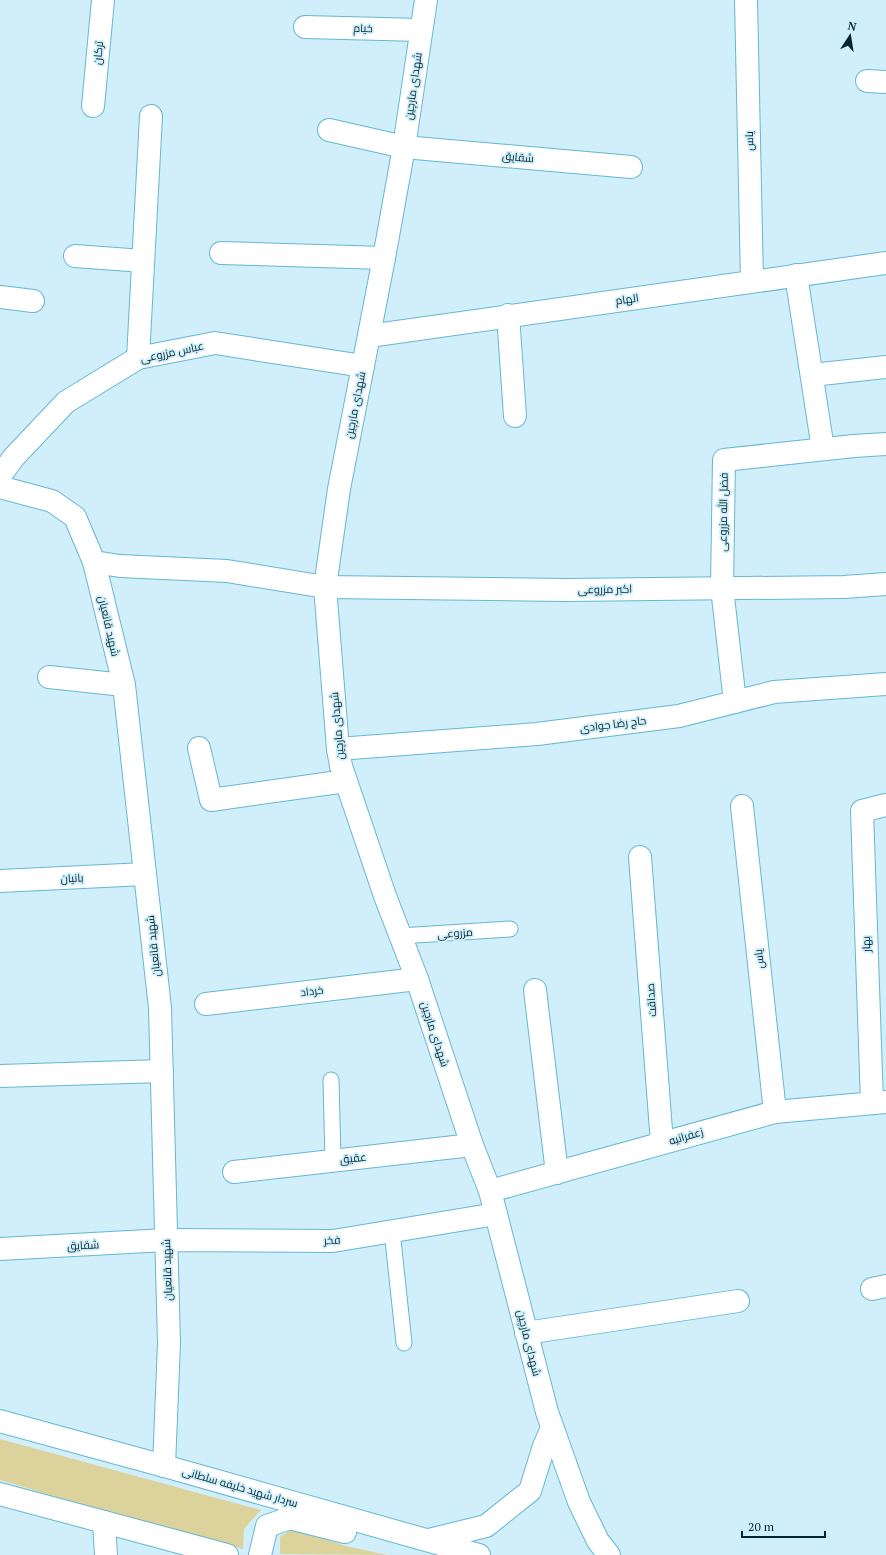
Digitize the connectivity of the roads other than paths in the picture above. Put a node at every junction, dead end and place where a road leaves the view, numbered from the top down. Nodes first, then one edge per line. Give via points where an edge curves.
1 (103, 0) edge
2 (426, 0) edge
3 (746, 0) edge
4 (305, 27) dead end
5 (421, 30) junction
6 (94, 106) dead end
7 (151, 116) dead end
8 (329, 130) dead end
9 (404, 147) junction
10 (631, 167) dead end
11 (221, 253) dead end
12 (75, 256) dead end
13 (384, 258) junction
14 (143, 261) junction
15 (886, 263) edge
16 (796, 275) junction
17 (752, 281) junction
18 (0, 297) edge
19 (33, 301) dead end
20 (508, 315) junction
21 (369, 336) junction
22 (138, 358) junction
23 (363, 366) junction
24 (886, 366) edge
25 (812, 375) junction
26 (515, 416) dead end
27 (886, 444) edge
28 (823, 449) junction
29 (0, 476) edge
30 (0, 487) edge
31 (94, 562) junction
32 (886, 584) edge
33 (325, 587) junction
34 (722, 588) junction
35 (49, 677) dead end
36 (886, 684) edge
37 (124, 685) junction
38 (735, 702) junction
39 (199, 748) dead end
40 (338, 749) junction
41 (346, 781) junction
42 (886, 805) edge
43 (742, 806) dead end
44 (640, 856) dead end
45 (145, 874) junction
46 (0, 881) edge
47 (510, 929) dead end
48 (400, 936) junction
49 (417, 979) junction
50 (535, 990) dead end
51 (206, 1004) dead end
52 (162, 1071) junction
53 (0, 1076) edge
54 (331, 1080) dead end
55 (879, 1102) edge
56 (775, 1112) junction
57 (662, 1143) junction
58 (472, 1144) junction
59 (333, 1160) junction
60 (234, 1172) dead end
61 (557, 1173) junction
62 (490, 1191) junction
63 (496, 1214) junction
64 (392, 1231) junction
65 (166, 1240) junction
66 (0, 1250) edge
67 (738, 1301) dead end
68 (526, 1333) junction
69 (404, 1343) dead end
70 (0, 1421) edge
71 (552, 1428) junction
72 (164, 1466) junction
73 (0, 1494) edge
74 (104, 1522) junction
75 (428, 1541) junction
76 (106, 1555) edge
77 (227, 1555) edge
78 (260, 1555) edge
79 (479, 1555) edge
80 (610, 1555) edge

1 - 6 street, ترکان
2 - 5 street, شهدای مارچین
3 - 17 street, یاس
4 - 5 street, خیام
5 - 9 street, شهدای مارچین
7 - 14 street
8 - 9 street, شقایق
9 - 10 street, شقایق
9 - 13 street, شهدای مارچین
11 - 13 street
12 - 14 street
13 - 21 street, شهدای مارچین
14 - 22 street
15 - 16 street, الهام
16 - 17 street, الهام
16 - 25 street
17 - 20 street, الهام
18 - 19 street
20 - 21 street, الهام
20 - 26 street
21 - 23 street, شهدای مارچین
22 - 23 street, عباس مزروعی via 215,343
22 - 29 street, عباس مزروعی via 66,402 14,457
23 - 33 street, شهدای مارچین via 339,490
24 - 25 street
25 - 28 street
27 - 28 street, فضل الله مزروعی
28 - 34 street, فضل الله مزروعی via 724,460
30 - 31 street, شهید قانعیان via 52,501 75,517
31 - 33 street, اکبر مزروعی via 120,566 227,572
31 - 37 street, شهید قانعیان
32 - 34 street, اکبر مزروعی
33 - 34 street, اکبر مزروعی via 566,590
33 - 40 street, شهدای مارچین
34 - 38 street, فضل الله مزروعی
35 - 37 street
36 - 38 street, حاج رضا جوادی via 774,692
37 - 45 street, شهید قانعیان
38 - 40 street, حاج رضا جوادی via 679,716 544,733
39 - 41 street via 211,800
40 - 41 street, شهدای مارچین
41 - 48 street, شهدای مارچین
42 - 55 street, بهار via 862,811
43 - 56 street, یاس
44 - 57 street, صداقت
45 - 46 street, بانیان
45 - 52 street, شهید قانعیان via 160,1008
47 - 48 lane, مزروعی
48 - 49 street, شهدای مارچین
49 - 51 street, خرداد
49 - 58 street, شهدای مارچین
50 - 61 street
52 - 53 street
52 - 65 street, شهید قانعیان
54 - 59 lane
55 - 56 street, زعفرانیه
56 - 57 street, زعفرانیه
57 - 61 street, زعفرانیه
58 - 59 street, عقیق
58 - 62 street, شهدای مارچین
59 - 60 street, عقیق
61 - 62 street, زعفرانیه
62 - 63 street, شهدای مارچین
63 - 64 street, فخر
63 - 68 street, شهدای مارچین
64 - 65 street, فخر via 333,1241
64 - 69 lane
65 - 66 street, شقایق
65 - 72 street, شهید قانعیان via 169,1343
67 - 68 street
68 - 71 street, شهدای مارچین
70 - 72 street, سردار شهید خلیفه سلطانی
71 - 75 street via 530,1491 486,1526
71 - 80 street, شهدای مارچین via 579,1502 598,1541
72 - 75 street, سردار شهید خلیفه سلطانی
73 - 74 street
74 - 76 street
74 - 77 street
75 - 78 street via 343,1532 290,1518 267,1526
75 - 79 street, سردار شهید خلیفه سلطانی

